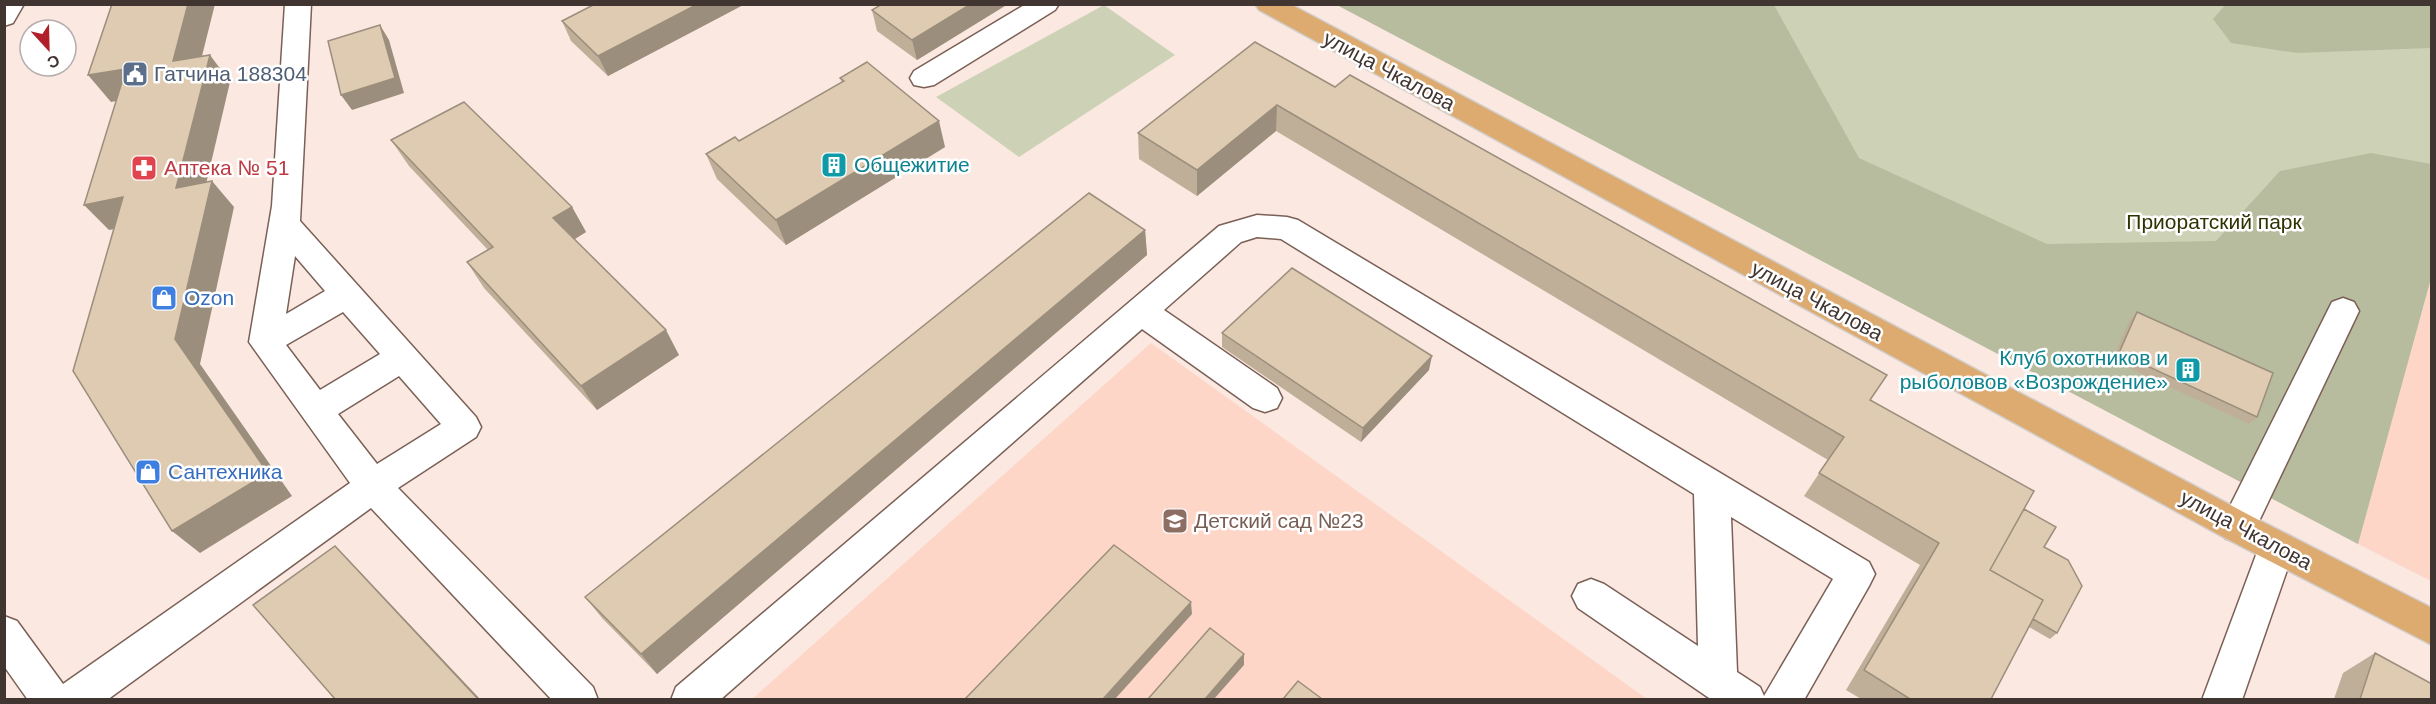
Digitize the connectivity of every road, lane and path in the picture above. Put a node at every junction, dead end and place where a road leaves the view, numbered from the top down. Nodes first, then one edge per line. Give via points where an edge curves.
1 (11, 4) edge
2 (298, 4) edge
3 (1046, 4) edge
4 (1268, 4) edge
5 (4, 17) edge
6 (924, 78) dead end
7 (285, 223) junction
8 (347, 294) junction
9 (1141, 311) junction
10 (2343, 311) dead end
11 (265, 342) junction
12 (402, 357) junction
13 (1265, 398) dead end
14 (316, 410) junction
15 (373, 486) junction
16 (1712, 487) junction
17 (2238, 527) junction
18 (2277, 547) junction
19 (1591, 596) dead end
20 (2432, 628) edge
21 (9, 650) edge
22 (1732, 690) edge
23 (51, 699) edge
24 (74, 699) edge
25 (579, 699) edge
26 (690, 699) edge
27 (1782, 699) edge
28 (2222, 699) edge

1 - 5 street
2 - 7 street
3 - 6 street
4 - 17 main road, улица Чкалова
7 - 8 street
7 - 11 street
8 - 11 street
8 - 12 street
9 - 13 street
9 - 16 street via 1230,234 1257,226 1287,228
9 - 26 street
10 - 17 street
11 - 14 street
12 - 14 street
12 - 15 street via 464,427
14 - 15 street
15 - 24 street
15 - 25 street
16 - 22 street
16 - 27 street via 1856,574
17 - 18 main road, улица Чкалова
18 - 20 main road, улица Чкалова
18 - 28 street
19 - 22 street
21 - 23 street

